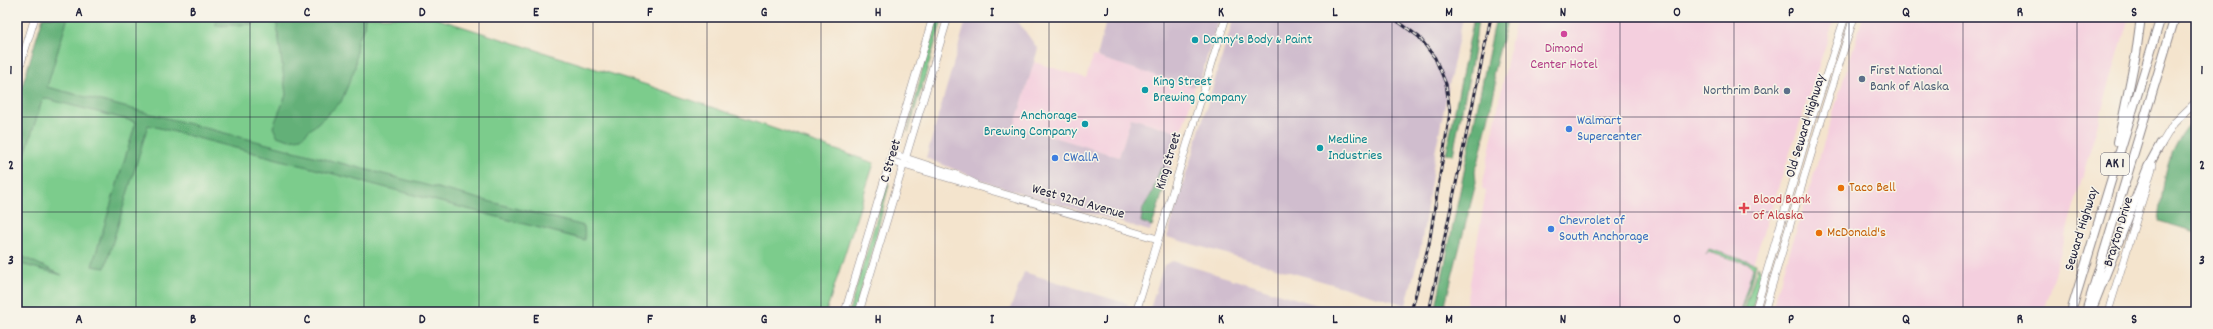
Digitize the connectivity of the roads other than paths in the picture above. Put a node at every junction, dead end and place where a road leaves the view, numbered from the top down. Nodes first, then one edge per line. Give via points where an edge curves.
1 (35, 17) edge
2 (933, 17) edge
3 (948, 17) edge
4 (1226, 17) edge
5 (1845, 17) edge
6 (1851, 17) edge
7 (1854, 17) edge
8 (2141, 17) edge
9 (2161, 17) edge
10 (2175, 17) edge
11 (2194, 17) edge
12 (2196, 21) edge
13 (1848, 36) junction
14 (17, 76) edge
15 (2196, 102) edge
16 (2161, 143) junction
17 (893, 154) junction
18 (906, 158) junction
19 (890, 161) junction
20 (903, 166) junction
21 (990, 190) junction
22 (2108, 190) junction
23 (1158, 240) junction
24 (845, 312) edge
25 (859, 312) edge
26 (1136, 312) edge
27 (1754, 312) edge
28 (1764, 312) edge
29 (2071, 312) edge
30 (2086, 312) edge
31 (2091, 312) edge
32 (2108, 312) edge

1 - 14 main road
2 - 17 main road, C Street
3 - 18 main road, C Street
4 - 23 main road, King Street
5 - 27 main road, Old Seward Highway
6 - 13 main road
7 - 13 main road, Old Seward Highway
8 - 22 highway via 2136,54
9 - 22 highway, Seward Highway / AK 1
10 - 30 highway, Seward Highway / AK 1
11 - 12 highway
13 - 28 main road, Old Seward Highway
15 - 16 main road, Brayton Drive via 2174,123
16 - 31 highway via 2148,167
16 - 32 main road, Brayton Drive via 2148,177
17 - 18 main road, West 92nd Avenue
17 - 19 main road, C Street
18 - 20 main road, C Street
18 - 21 main road, West 92nd Avenue via 957,174
19 - 20 main road, West 92nd Avenue
19 - 24 main road, C Street
20 - 21 main road, West 92nd Avenue
20 - 25 main road, C Street
21 - 23 main road, West 92nd Avenue
22 - 29 highway, Seward Highway / AK 1
23 - 26 main road, King Street

